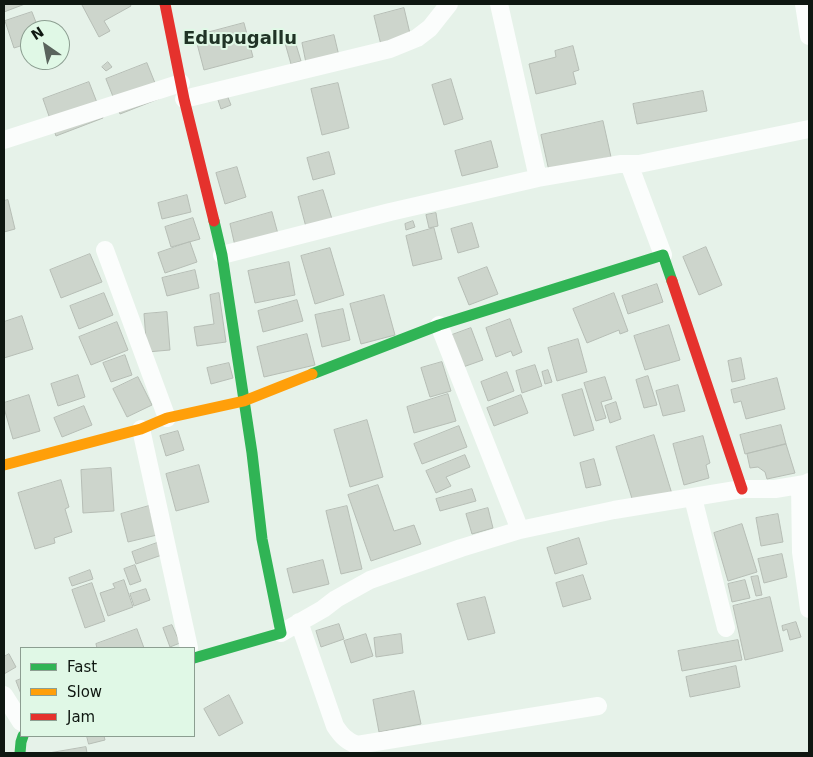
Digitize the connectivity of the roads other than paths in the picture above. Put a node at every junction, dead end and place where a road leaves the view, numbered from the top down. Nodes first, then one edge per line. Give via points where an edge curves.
1 (165, 4) edge
2 (449, 4) edge
3 (499, 4) edge
4 (804, 4) edge
5 (809, 36) edge
6 (183, 91) junction
7 (809, 128) edge
8 (4, 140) edge
9 (629, 164) junction
10 (538, 178) junction
11 (105, 250) dead end
12 (222, 255) junction
13 (663, 255) junction
14 (440, 325) junction
15 (244, 401) junction
16 (167, 418) junction
17 (141, 430) junction
18 (4, 464) edge
19 (804, 484) edge
20 (742, 489) junction
21 (693, 498) junction
22 (520, 530) junction
23 (809, 609) edge
24 (299, 622) junction
25 (726, 628) dead end
26 (280, 633) junction
27 (189, 647) edge
28 (195, 658) edge
29 (4, 695) edge
30 (598, 706) dead end
31 (20, 720) edge
32 (23, 737) edge
33 (20, 753) edge

1 - 6 street
2 - 6 street via 430,28 390,50
3 - 10 street
4 - 5 street
6 - 8 street
6 - 12 street
7 - 9 street
9 - 10 street
9 - 13 street
10 - 12 street
11 - 16 street
12 - 15 street
13 - 14 street
13 - 20 street
14 - 15 street
14 - 22 street
15 - 16 street
15 - 26 street via 262,539
16 - 17 street
17 - 18 street
17 - 27 street
19 - 20 street via 775,489
19 - 23 street via 801,552
20 - 21 street
21 - 22 street via 614,510
21 - 25 street
22 - 24 street via 370,580
24 - 26 street
24 - 30 street via 335,726 348,742 357,745
26 - 28 street
29 - 31 street
32 - 33 street

